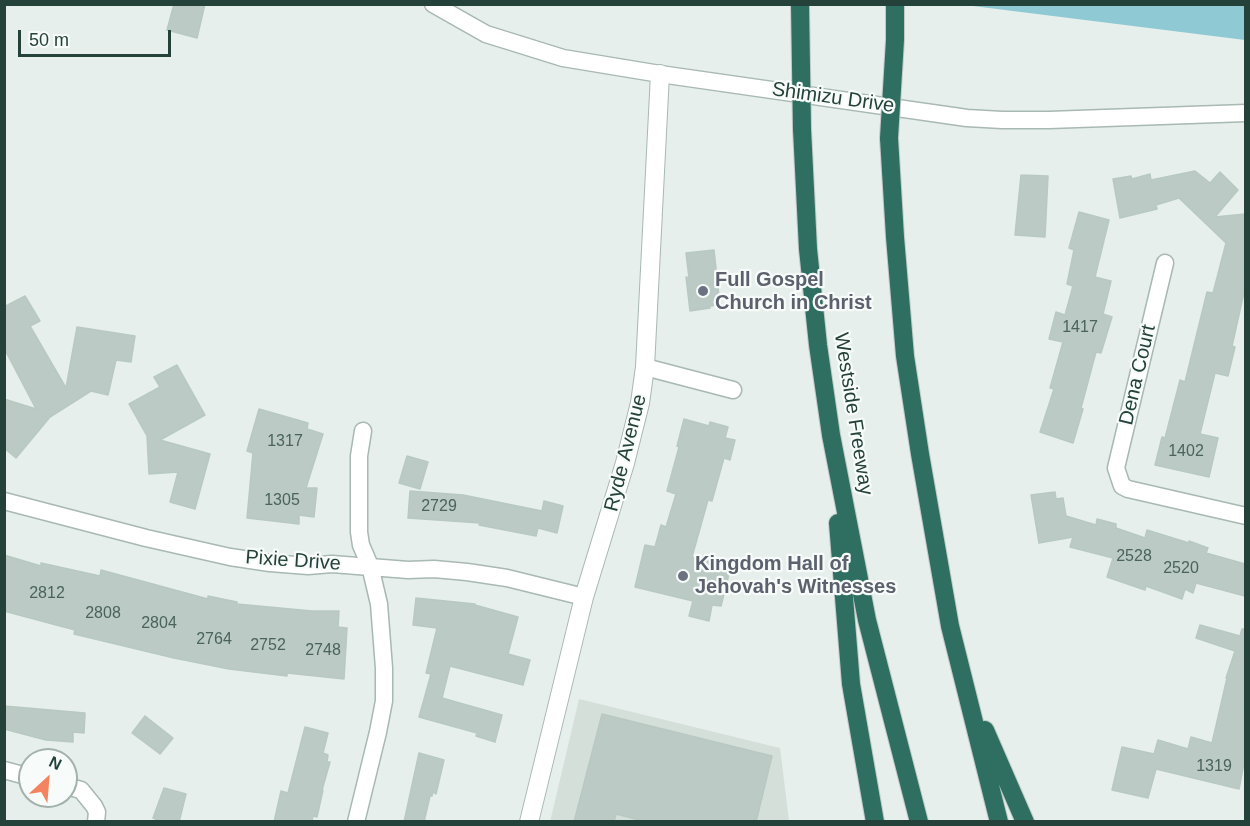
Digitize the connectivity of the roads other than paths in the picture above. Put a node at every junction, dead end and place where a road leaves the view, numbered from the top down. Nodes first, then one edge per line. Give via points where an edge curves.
1 (433, 4) edge
2 (800, 4) edge
3 (895, 4) edge
4 (660, 74) junction
5 (1245, 113) edge
6 (1165, 263) dead end
7 (645, 367) junction
8 (733, 390) dead end
9 (363, 431) dead end
10 (831, 435) junction
11 (4, 501) edge
12 (1245, 516) edge
13 (370, 566) junction
14 (584, 597) junction
15 (966, 685) junction
16 (78, 789) edge
17 (95, 814) edge
18 (356, 822) edge
19 (529, 822) edge
20 (875, 822) edge
21 (919, 822) edge
22 (999, 822) edge
23 (1025, 822) edge

1 - 4 street, Shimizu Drive via 486,34 563,58
2 - 10 highway, Westside Freeway, bridge via 808,249
3 - 15 highway, bridge via 889,138 905,356 950,626
4 - 5 street, Shimizu Drive via 979,118 1049,120
4 - 7 street, Ryde Avenue
6 - 12 street, Dena Court via 1116,468 1122,486 1128,489
7 - 8 street
7 - 14 street, Ryde Avenue via 626,463
9 - 13 street via 358,532
10 - 20 highway via 851,684
10 - 21 highway, Westside Freeway via 867,620
11 - 13 street, Pixie Drive via 231,557 308,566
13 - 14 street, Pixie Drive via 507,578
13 - 18 street via 379,604 384,701
14 - 19 street, Ryde Avenue
15 - 22 highway
15 - 23 highway
16 - 17 street

